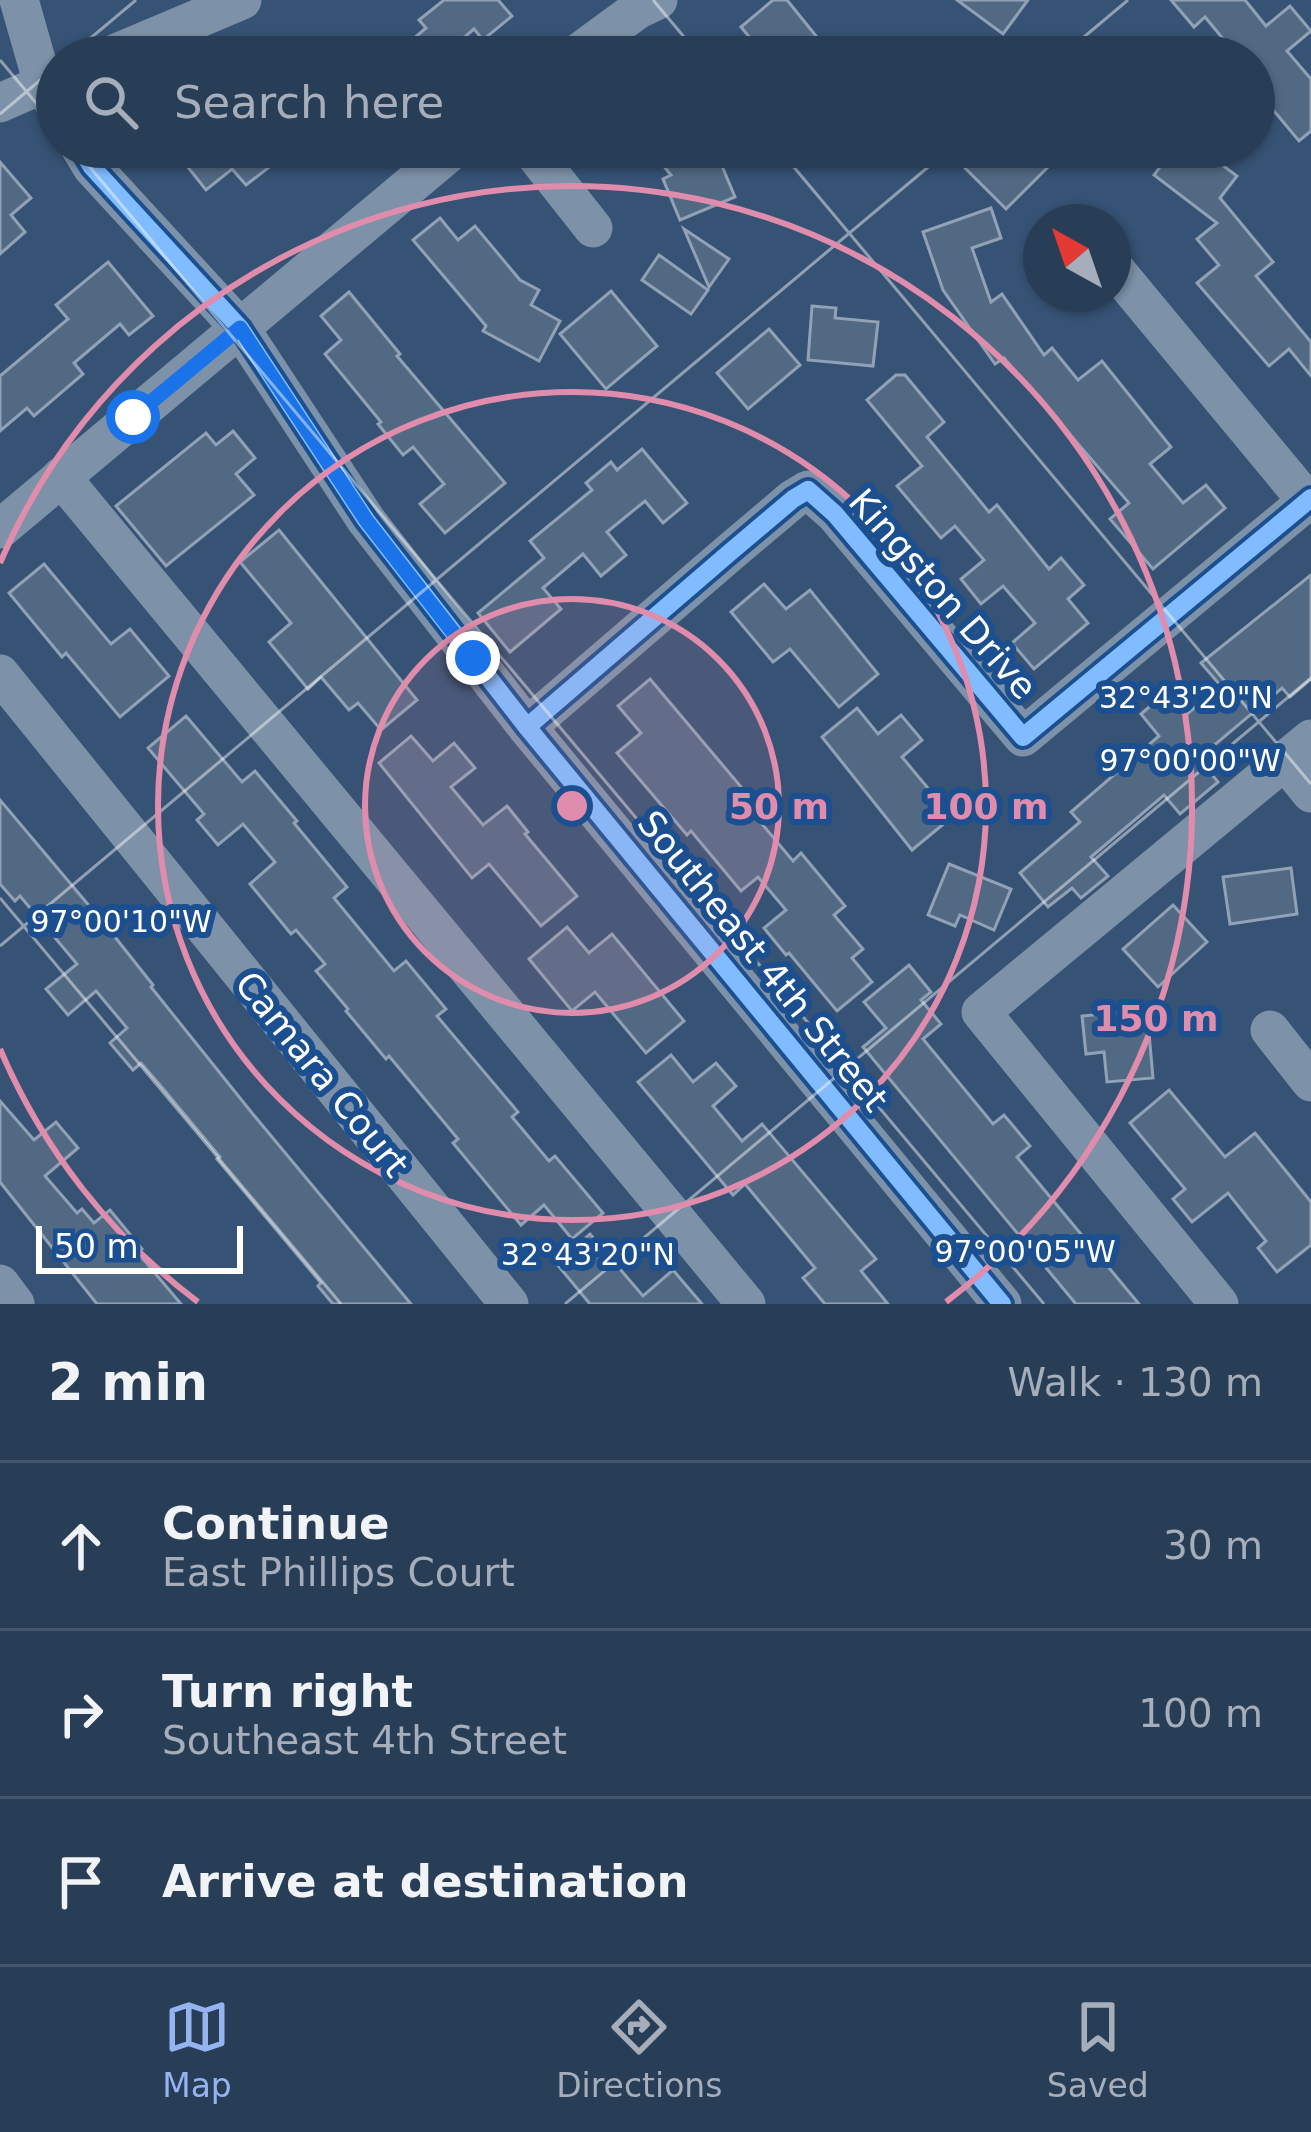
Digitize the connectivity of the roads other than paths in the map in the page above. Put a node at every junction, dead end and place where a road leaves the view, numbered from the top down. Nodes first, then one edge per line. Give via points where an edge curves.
1 (19, 0) edge
2 (242, 0) edge
3 (658, 0) edge
4 (157, 36) edge
5 (602, 36) edge
6 (36, 46) edge
7 (36, 94) edge
8 (0, 103) edge
9 (93, 168) edge
10 (431, 168) edge
11 (546, 168) edge
12 (593, 228) dead end
13 (1131, 288) edge
14 (240, 328) junction
15 (62, 477) junction
16 (1309, 500) edge
17 (0, 529) edge
18 (0, 674) edge
19 (526, 727) junction
20 (1298, 750) edge
21 (1311, 793) edge
22 (1270, 1030) dead end
23 (1311, 1082) edge
24 (0, 1284) edge
25 (15, 1304) edge
26 (509, 1304) edge
27 (746, 1304) edge
28 (1001, 1304) edge
29 (1219, 1304) edge

1 - 6 street
2 - 4 street
3 - 5 street
7 - 8 street
9 - 14 street, Southeast 4th Street
10 - 14 street
11 - 12 street
13 - 16 street
14 - 15 street
14 - 19 street, Southeast 4th Street via 366,520
15 - 17 street
15 - 27 street
16 - 19 street, Kingston Drive via 1023,737 808,490
18 - 26 street, Camara Court
19 - 28 street, Southeast 4th Street
20 - 21 street
20 - 29 street via 980,1012
22 - 23 street
24 - 25 street

